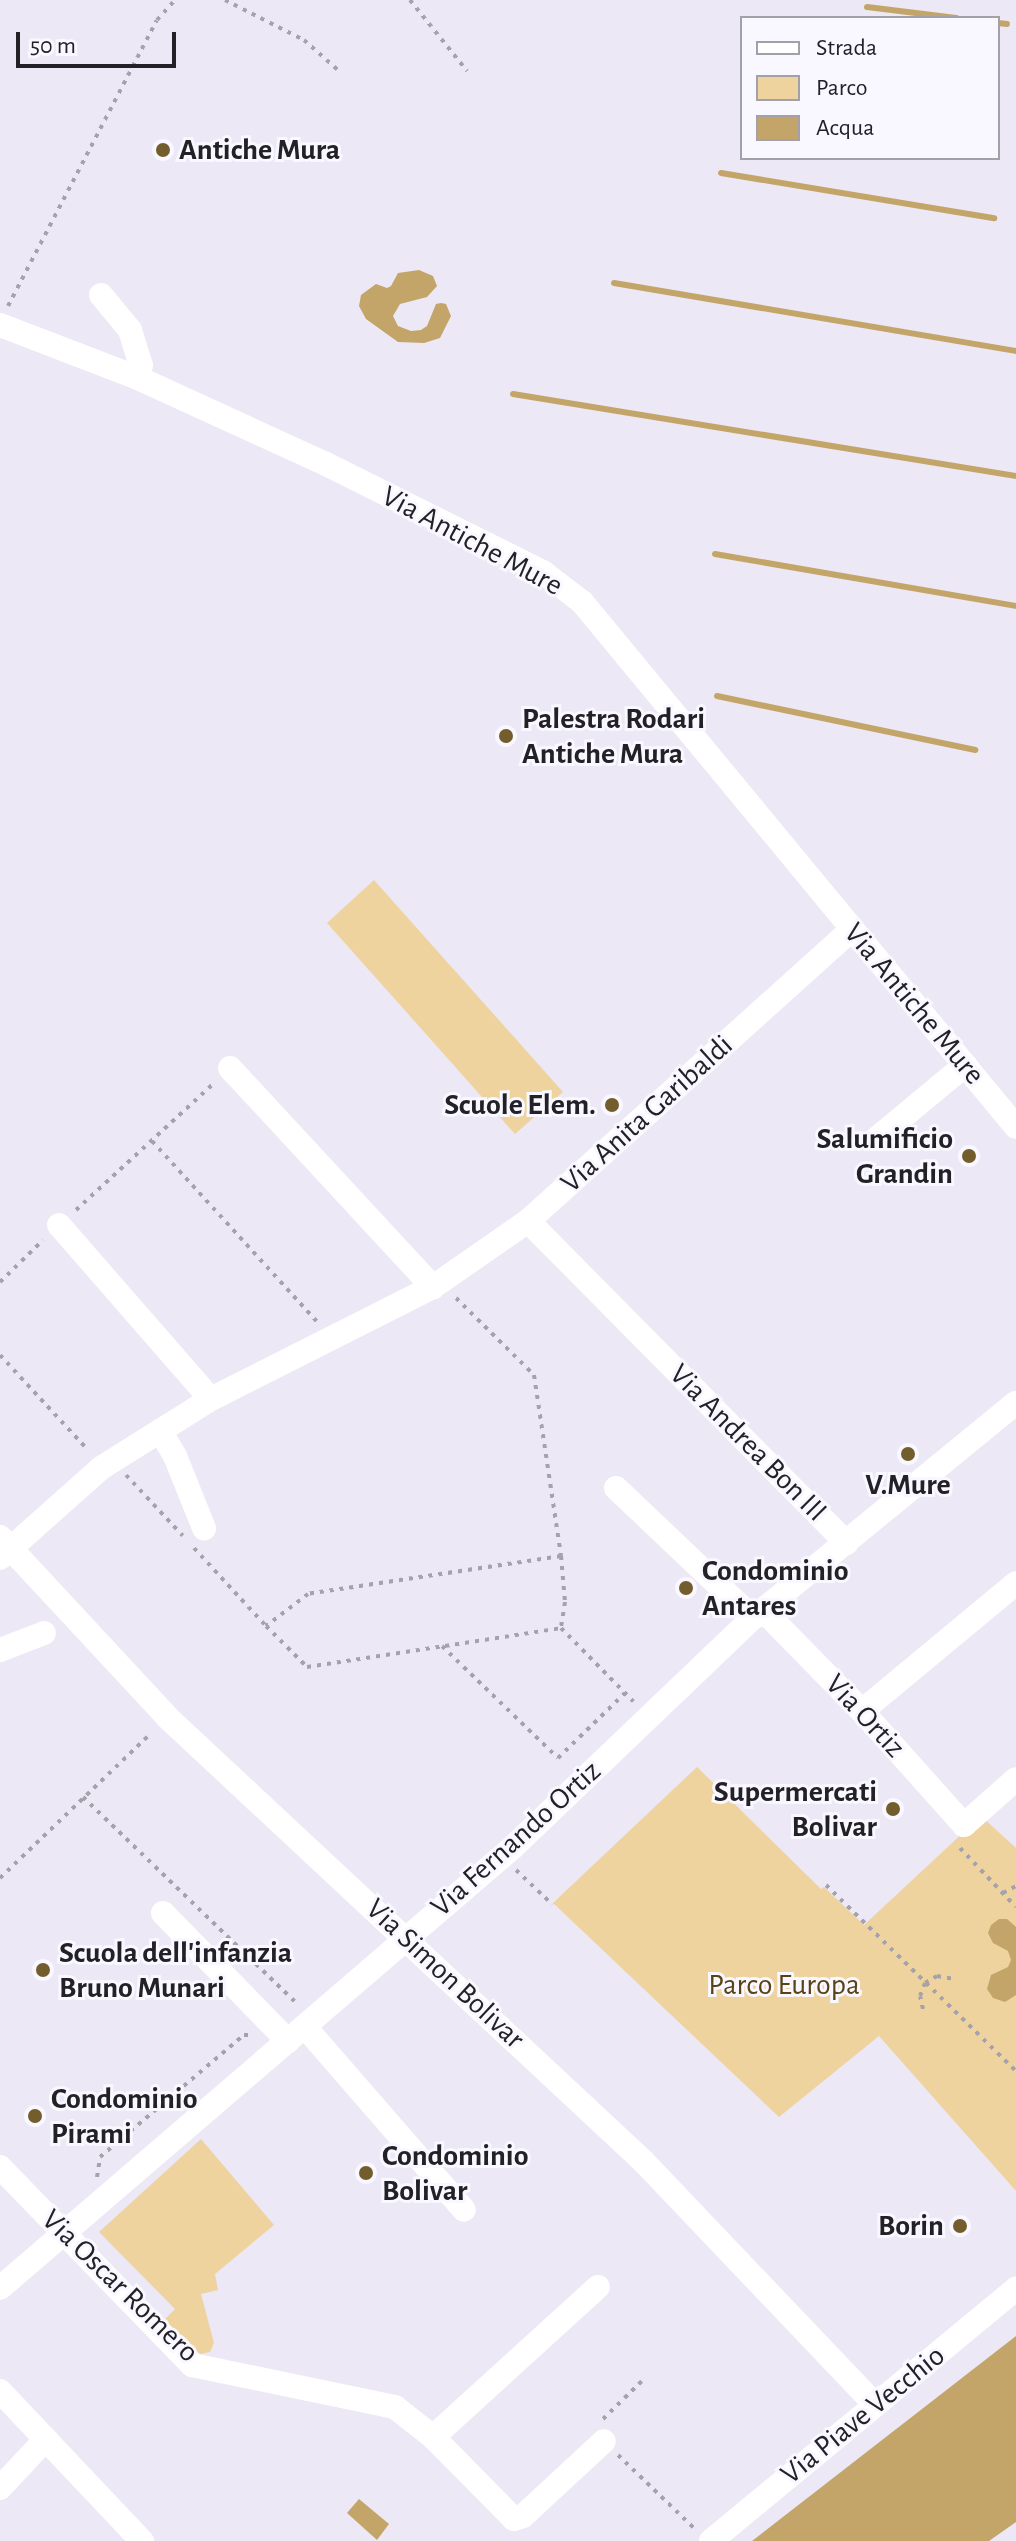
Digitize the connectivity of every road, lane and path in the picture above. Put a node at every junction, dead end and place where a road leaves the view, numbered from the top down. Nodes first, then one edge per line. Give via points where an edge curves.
1 (175, 0) edge
2 (225, 0) edge
3 (410, 0) edge
4 (467, 71) dead end
5 (340, 72) dead end
6 (101, 295) dead end
7 (3, 317) edge
8 (138, 378) junction
9 (852, 929) junction
10 (965, 1065) junction
11 (230, 1068) joint
12 (1016, 1127) edge
13 (876, 1139) dead end
14 (152, 1141) junction
15 (528, 1221) junction
16 (59, 1225) junction
17 (0, 1282) edge
18 (442, 1290) junction
19 (321, 1327) dead end
20 (0, 1355) edge
21 (211, 1399) junction
22 (1016, 1403) edge
23 (160, 1431) junction
24 (92, 1454) dead end
25 (616, 1488) dead end
26 (204, 1528) dead end
27 (847, 1543) junction
28 (3, 1548) edge
29 (561, 1556) junction
30 (1016, 1583) edge
31 (758, 1614) junction
32 (561, 1628) junction
33 (44, 1633) dead end
34 (441, 1645) junction
35 (0, 1650) edge
36 (625, 1693) junction
37 (641, 1710) dead end
38 (862, 1711) junction
39 (167, 1717) junction
40 (1016, 1779) edge
41 (83, 1797) junction
42 (964, 1825) junction
43 (0, 1878) edge
44 (826, 1885) dead end
45 (1016, 1886) edge
46 (1003, 1893) junction
47 (1016, 1907) edge
48 (163, 1913) dead end
49 (407, 1937) junction
50 (954, 1979) dead end
51 (926, 1982) junction
52 (923, 2009) dead end
53 (295, 2029) junction
54 (1016, 2071) edge
55 (0, 2167) edge
56 (96, 2182) dead end
57 (464, 2210) dead end
58 (63, 2234) junction
59 (598, 2287) dead end
60 (0, 2288) edge
61 (1016, 2289) edge
62 (642, 2381) dead end
63 (0, 2391) edge
64 (875, 2405) junction
65 (433, 2437) junction
66 (46, 2439) junction
67 (604, 2441) junction
68 (0, 2488) edge
69 (687, 2521) dead end
70 (142, 2541) edge
71 (711, 2541) edge

1 - 7 path via 157,20
2 - 5 path via 304,40
3 - 4 path
6 - 8 street via 130,330 141,365
7 - 8 street, Via Antiche Mure
8 - 9 street, Via Antiche Mure via 543,572 582,602
9 - 10 street, Via Antiche Mure
9 - 15 street, Via Anita Garibaldi
10 - 12 street, Via Antiche Mure
10 - 13 street
11 - 14 path
11 - 18 street
14 - 16 path
14 - 19 path
15 - 18 street, Via Anita Garibaldi
15 - 27 street, Via Andrea Bon III
16 - 17 path
16 - 21 street
18 - 21 street, Via Anita Garibaldi
18 - 29 path via 534,1375
20 - 24 path
21 - 23 street, Via Anita Garibaldi
22 - 27 street, Via Andrea Bon III
23 - 26 street
23 - 28 street, Via Anita Garibaldi via 101,1468
25 - 31 street, Via Ortiz
27 - 31 street, Via Fernando Ortiz
28 - 39 street, Via Simon Bolivar
29 - 32 path
29 - 34 path via 308,1594 266,1626 307,1667
30 - 38 street
31 - 38 street, Via Ortiz
31 - 49 street, Via Fernando Ortiz via 513,1847
32 - 34 path
32 - 36 path
33 - 35 street
34 - 36 path via 558,1758
36 - 37 path
38 - 42 street, Via Ortiz
39 - 41 path
39 - 49 street, Via Simon Bolivar
40 - 42 street
41 - 43 path
41 - 53 path
42 - 46 path via 950,1838
44 - 51 path
45 - 46 path
46 - 47 path
48 - 53 street
49 - 53 street, Via Fernando Ortiz
49 - 64 street, Via Simon Bolivar via 643,2161
50 - 51 path via 941,1975
51 - 52 path via 920,1991
51 - 54 path
53 - 56 path via 244,2035 100,2157
53 - 57 street
53 - 58 street, Via Fernando Ortiz
55 - 58 street, Via Oscar Romero
58 - 60 street, Via Fernando Ortiz
58 - 65 street, Via Oscar Romero via 192,2365 395,2407
59 - 65 street
61 - 64 street, Via Piave Vecchio
62 - 67 path via 592,2430
63 - 66 street
64 - 71 street, Via Piave Vecchio
65 - 67 street, Via Oscar Romero via 514,2519
66 - 68 street
66 - 70 street
67 - 69 path

